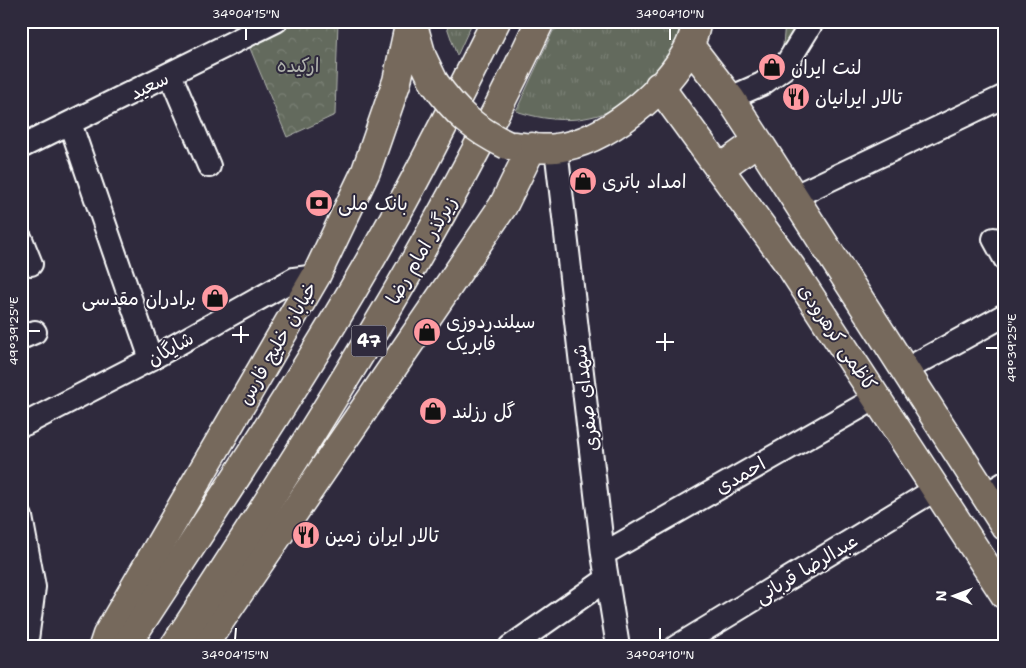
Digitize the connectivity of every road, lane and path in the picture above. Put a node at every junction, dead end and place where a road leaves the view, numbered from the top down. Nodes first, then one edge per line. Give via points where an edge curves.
1 (276, 21) edge
2 (411, 21) edge
3 (496, 21) edge
4 (540, 21) edge
5 (813, 21) edge
6 (694, 34) edge
7 (170, 74) junction
8 (659, 86) junction
9 (1005, 96) edge
10 (730, 98) junction
11 (70, 123) junction
12 (758, 142) junction
13 (21, 147) edge
14 (532, 147) junction
15 (209, 166) dead end
16 (719, 170) junction
17 (793, 198) junction
18 (21, 238) edge
19 (994, 239) dead end
20 (1005, 259) edge
21 (31, 264) dead end
22 (316, 276) junction
23 (1005, 315) edge
24 (151, 359) junction
25 (905, 370) junction
26 (878, 397) junction
27 (25, 424) dead end
28 (936, 488) junction
29 (995, 489) edge
30 (21, 517) edge
31 (1005, 526) edge
32 (603, 554) junction
33 (607, 579) junction
34 (1005, 595) edge
35 (128, 643) edge
36 (26, 647) edge
37 (103, 647) edge
38 (174, 647) edge
39 (202, 647) edge
40 (510, 647) edge
41 (618, 647) edge
42 (676, 647) edge

1 - 7 street, سعید
2 - 14 main road, bridge via 434,82 463,118 482,133
2 - 22 main road, خیابان خلیج فارس via 397,81 366,171
3 - 35 main road, زیرگذر امام رضا / 47 via 447,119 358,279 243,468
4 - 38 main road, زیرگذر امام رضا / 47 via 491,124 374,334
5 - 10 street via 784,68 762,84
6 - 8 main road via 673,72
6 - 10 main road, کاظمی کرهرودی
7 - 11 street, سعید
7 - 15 street
8 - 14 main road via 628,117 592,138
8 - 16 main road, کاظمی کرهرودی
9 - 17 street
10 - 12 main road, کاظمی کرهرودی
11 - 13 street, سعید
11 - 24 street
12 - 16 main road
12 - 17 main road, کاظمی کرهرودی
14 - 32 street, شهدای صفری
14 - 39 main road via 503,206
16 - 26 main road, کاظمی کرهرودی via 791,267
17 - 25 main road, کاظمی کرهرودی
18 - 21 street
19 - 20 street
22 - 24 street, شایگان via 294,279
22 - 37 main road, خیابان خلیج فارس
23 - 25 street
24 - 27 street, شایگان
25 - 29 main road, کاظمی کرهرودی
26 - 28 main road, کاظمی کرهرودی
26 - 32 street, احمدی
28 - 34 main road, کاظمی کرهرودی
28 - 42 street, عبدالرضا قربانی
29 - 31 main road, کاظمی کرهرودی
30 - 36 street via 34,588
32 - 33 street, شهدای صفری
33 - 40 street
33 - 41 street, شهدای صفری

